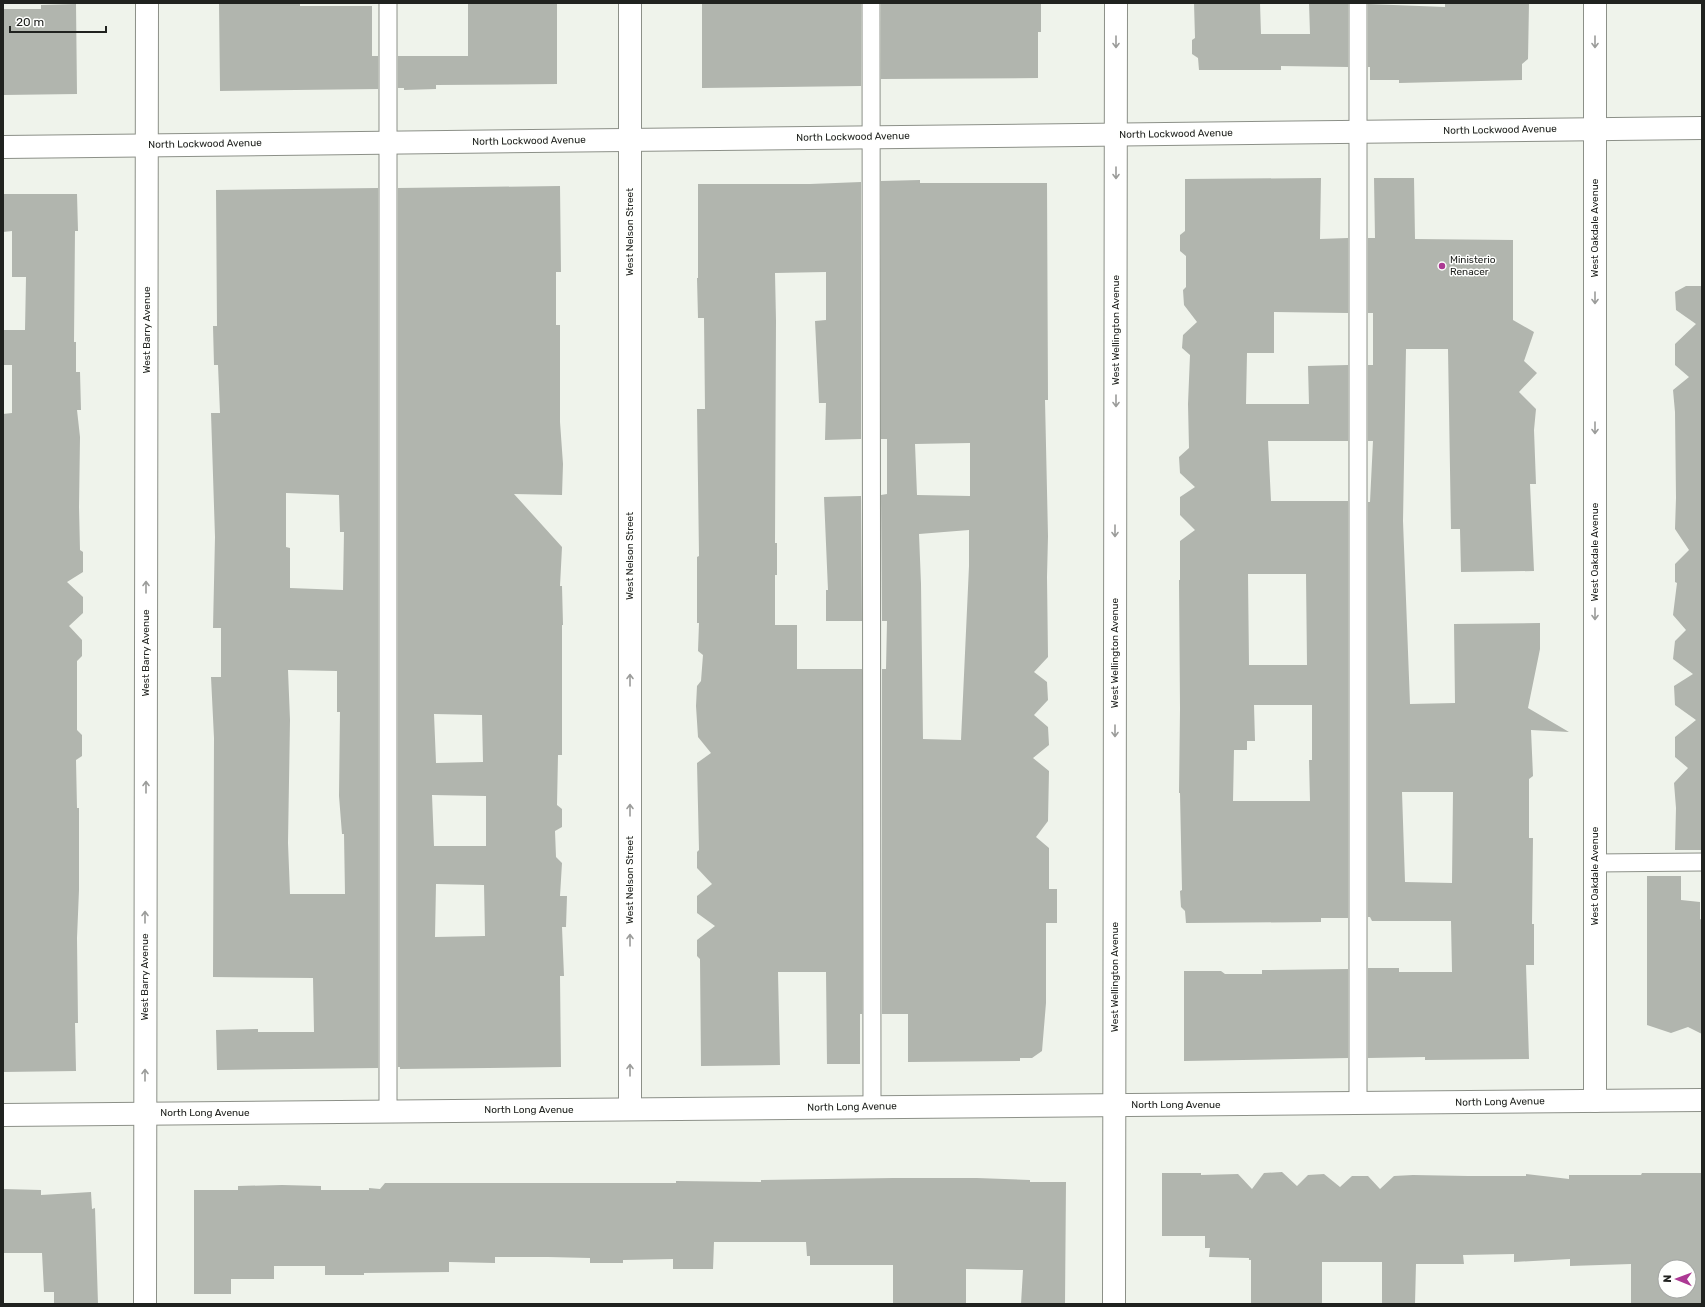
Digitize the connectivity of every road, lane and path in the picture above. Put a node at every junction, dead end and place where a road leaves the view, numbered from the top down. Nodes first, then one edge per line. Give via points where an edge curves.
1 (147, 3) edge
2 (388, 3) edge
3 (630, 3) edge
4 (872, 3) edge
5 (1116, 3) edge
6 (1358, 3) edge
7 (1595, 3) edge
8 (1702, 128) edge
9 (1595, 129) junction
10 (1358, 132) junction
11 (1116, 134) junction
12 (871, 137) junction
13 (630, 140) junction
14 (388, 142) junction
15 (147, 145) junction
16 (3, 146) edge
17 (1702, 862) edge
18 (1595, 863) junction
19 (1702, 1100) edge
20 (1595, 1101) junction
21 (1358, 1103) junction
22 (1114, 1105) junction
23 (872, 1107) junction
24 (630, 1109) junction
25 (388, 1111) junction
26 (145, 1114) junction
27 (3, 1115) edge
28 (145, 1304) edge
29 (1114, 1304) edge

1 - 15 street, West Barry Avenue
2 - 14 lane
3 - 13 street, West Nelson Street
4 - 12 lane
5 -> 11 street, West Wellington Avenue
6 - 10 lane
7 -> 9 street, West Oakdale Avenue
8 - 9 street, North Lockwood Avenue
9 - 10 street, North Lockwood Avenue
9 -> 18 street, West Oakdale Avenue
10 - 11 street, North Lockwood Avenue
10 - 21 lane
11 - 12 street, North Lockwood Avenue
11 -> 22 street, West Wellington Avenue
12 - 13 street, North Lockwood Avenue
12 - 23 lane
13 - 14 street, North Lockwood Avenue
24 -> 13 street, West Nelson Street
14 - 15 street, North Lockwood Avenue
14 - 25 lane
15 - 16 street, North Lockwood Avenue
26 -> 15 street, West Barry Avenue
17 - 18 lane
18 - 20 street, West Oakdale Avenue
19 - 20 street, North Long Avenue
20 - 21 street, North Long Avenue
21 - 22 street, North Long Avenue
22 - 23 street, North Long Avenue
22 - 29 street, West Wellington Avenue
23 - 24 street, North Long Avenue
24 - 25 street, North Long Avenue
25 - 26 street, North Long Avenue
26 - 27 street, North Long Avenue
26 - 28 street, West Barry Avenue

